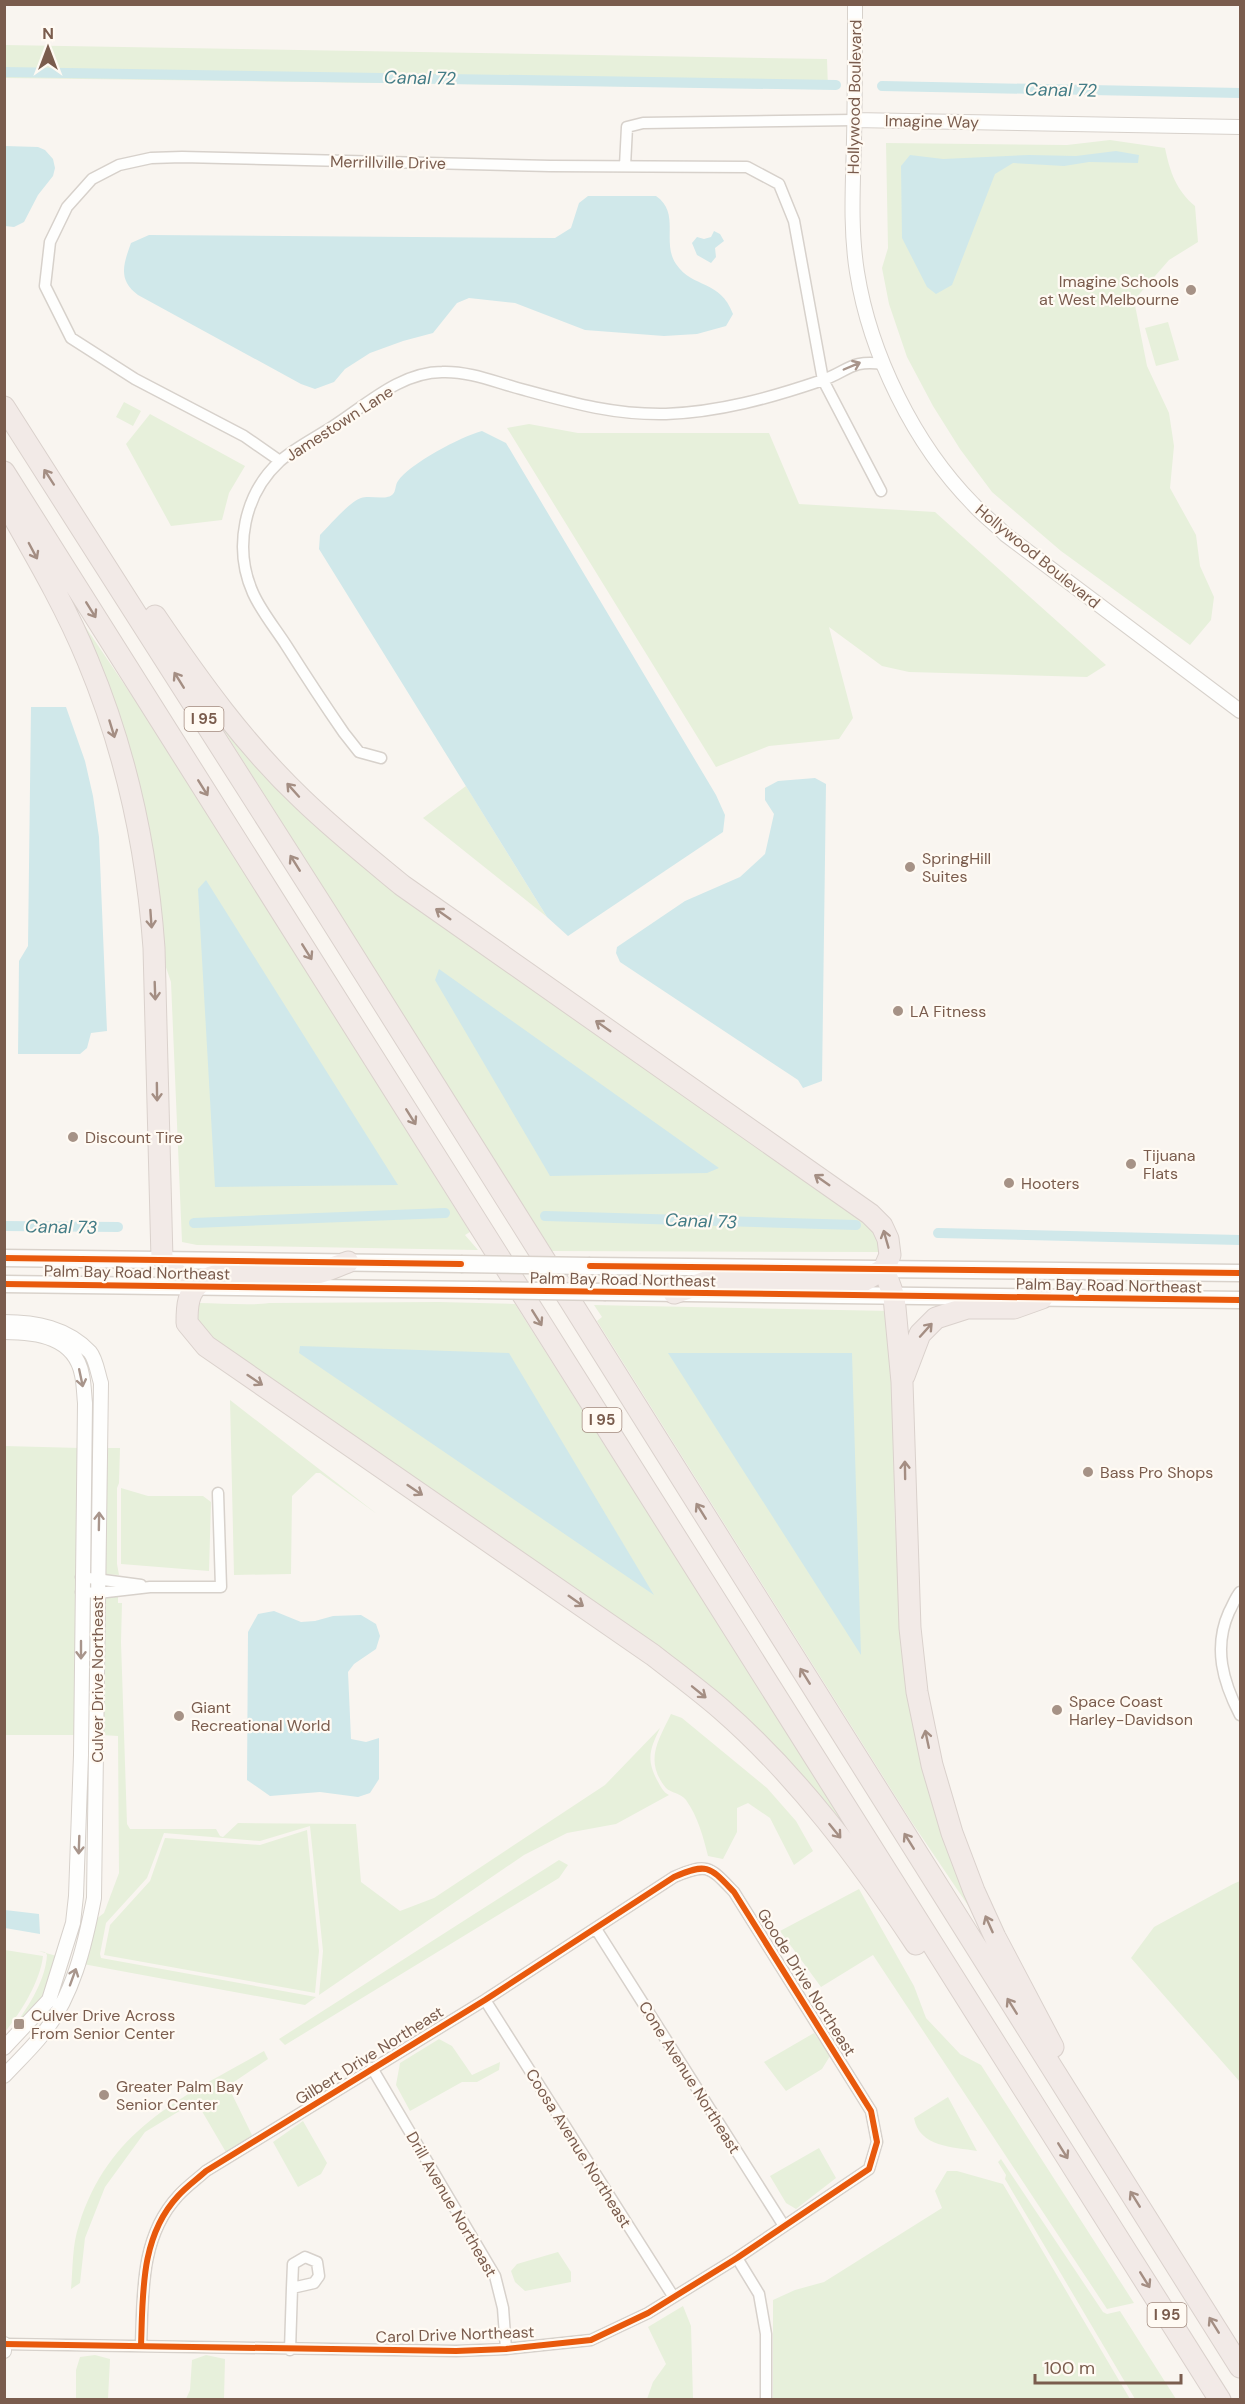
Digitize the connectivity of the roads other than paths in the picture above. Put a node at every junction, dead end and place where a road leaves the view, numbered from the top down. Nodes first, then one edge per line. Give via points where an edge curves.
1 (855, 4) edge
2 (854, 120) junction
3 (1240, 127) edge
4 (625, 166) junction
5 (883, 364) junction
6 (823, 380) junction
7 (4, 407) edge
8 (280, 461) junction
9 (4, 472) edge
10 (881, 490) dead end
11 (4, 500) edge
12 (81, 526) junction
13 (1240, 711) edge
14 (381, 758) dead end
15 (4, 1258) edge
16 (162, 1259) junction
17 (348, 1262) junction
18 (884, 1269) junction
19 (1240, 1273) edge
20 (4, 1284) edge
21 (196, 1286) junction
22 (675, 1293) junction
23 (894, 1297) junction
24 (1042, 1298) junction
25 (1240, 1300) edge
26 (4, 1322) edge
27 (4, 1332) edge
28 (902, 1382) junction
29 (218, 1493) dead end
30 (81, 1577) junction
31 (98, 1586) junction
32 (81, 1592) junction
33 (1240, 1592) edge
34 (1240, 1715) edge
35 (714, 1871) joint
36 (596, 1929) junction
37 (485, 2000) junction
38 (4, 2048) edge
39 (372, 2068) junction
40 (4, 2076) edge
41 (1032, 2102) junction
42 (872, 2111) joint
43 (1089, 2127) junction
44 (784, 2226) junction
45 (737, 2258) junction
46 (291, 2288) dead end
47 (673, 2296) junction
48 (5, 2344) edge
49 (141, 2346) junction
50 (506, 2349) junction
51 (290, 2350) junction
52 (4, 2351) edge
53 (1240, 2367) edge
54 (766, 2400) edge
55 (1220, 2400) edge

1 - 2 street, Hollywood Boulevard
2 - 3 street, Imagine Way
2 - 4 street, Imagine Way via 643,123 627,127
2 - 5 street, Hollywood Boulevard via 852,222 856,270 866,320
4 - 6 street, Merrillville Drive via 747,167 779,184 794,221
4 - 8 street, Merrillville Drive via 182,157 119,165 92,179 67,207 50,242 45,286 71,338 135,379 244,436
6 -> 5 street, Jamestown Lane via 853,364
5 - 13 street, Hollywood Boulevard via 928,449 971,503 1006,534
6 - 8 street, Jamestown Lane via 742,405 692,413 637,415 601,411 480,377 441,372 411,378 375,396
6 - 10 street, Merrillville Drive
12 -> 7 highway, I 95
8 - 14 street, Jamestown Lane via 254,495 244,522 244,564 253,593 344,733 359,752
9 -> 41 highway, I 95
11 -> 16 highway via 63,606 88,662 128,780 150,899
18 -> 12 highway via 890,1255 888,1239 870,1214 403,886 301,799 205,689 119,564
43 -> 12 highway, I 95
15 - 16 main road, Palm Bay Road Northeast
16 - 17 main road, Palm Bay Road Northeast
16 - 21 highway
17 - 18 main road, Palm Bay Road Northeast, bridge
17 - 21 highway via 313,1274 227,1273 206,1278
18 - 19 main road, Palm Bay Road Northeast
18 - 22 highway via 860,1283 706,1282
18 - 23 highway
20 - 21 main road, Palm Bay Road Northeast
21 - 22 main road, Palm Bay Road Northeast, bridge
21 -> 41 highway via 189,1298 187,1323 206,1346 653,1655 722,1710 778,1765 834,1829 876,1884 987,2052
22 - 23 main road, Palm Bay Road Northeast
23 - 24 main road, Palm Bay Road Northeast
23 - 28 highway
24 - 25 main road, Palm Bay Road Northeast
28 -> 24 highway via 920,1334 936,1318 967,1308 1014,1308
31 -> 26 street, Culver Drive Northeast via 101,1383 91,1353 59,1329
27 -> 30 street, Culver Drive Northeast via 51,1337 71,1352 82,1373 85,1432
43 -> 28 highway via 1066,2072 974,1891 932,1765 917,1692 910,1628
29 - 31 street via 221,1587
30 - 31 street
30 - 32 street, Culver Drive Northeast
31 - 32 street
40 -> 31 street, Culver Drive Northeast via 43,2035 63,2004 88,1930 94,1898
32 -> 38 street, Culver Drive Northeast via 79,1829 73,1923 49,2000
33 - 34 street via 1227,1618 1221,1666
35 - 36 street, Gilbert Drive Northeast via 697,1867 674,1877
35 - 42 street, Goode Drive Northeast via 734,1892
36 - 37 street, Gilbert Drive Northeast
36 - 44 street, Cone Avenue Northeast
37 - 39 street, Gilbert Drive Northeast
37 - 47 street, Coosa Avenue Northeast
39 - 49 street, Gilbert Drive Northeast via 206,2172 177,2197 158,2224 144,2270
39 - 50 street, Drill Avenue Northeast via 495,2276
41 -> 55 highway, I 95
42 - 44 street, Carol Drive Northeast via 877,2142 869,2169
53 -> 43 highway, I 95
44 - 45 street, Carol Drive Northeast
45 - 47 street, Carol Drive Northeast
45 - 54 street via 759,2294 766,2334
46 - 51 street
47 - 50 street, Carol Drive Northeast via 648,2313 591,2340
48 - 49 street, Carol Drive Northeast
48 - 52 street
49 - 51 street, Carol Drive Northeast
50 - 51 street, Carol Drive Northeast

